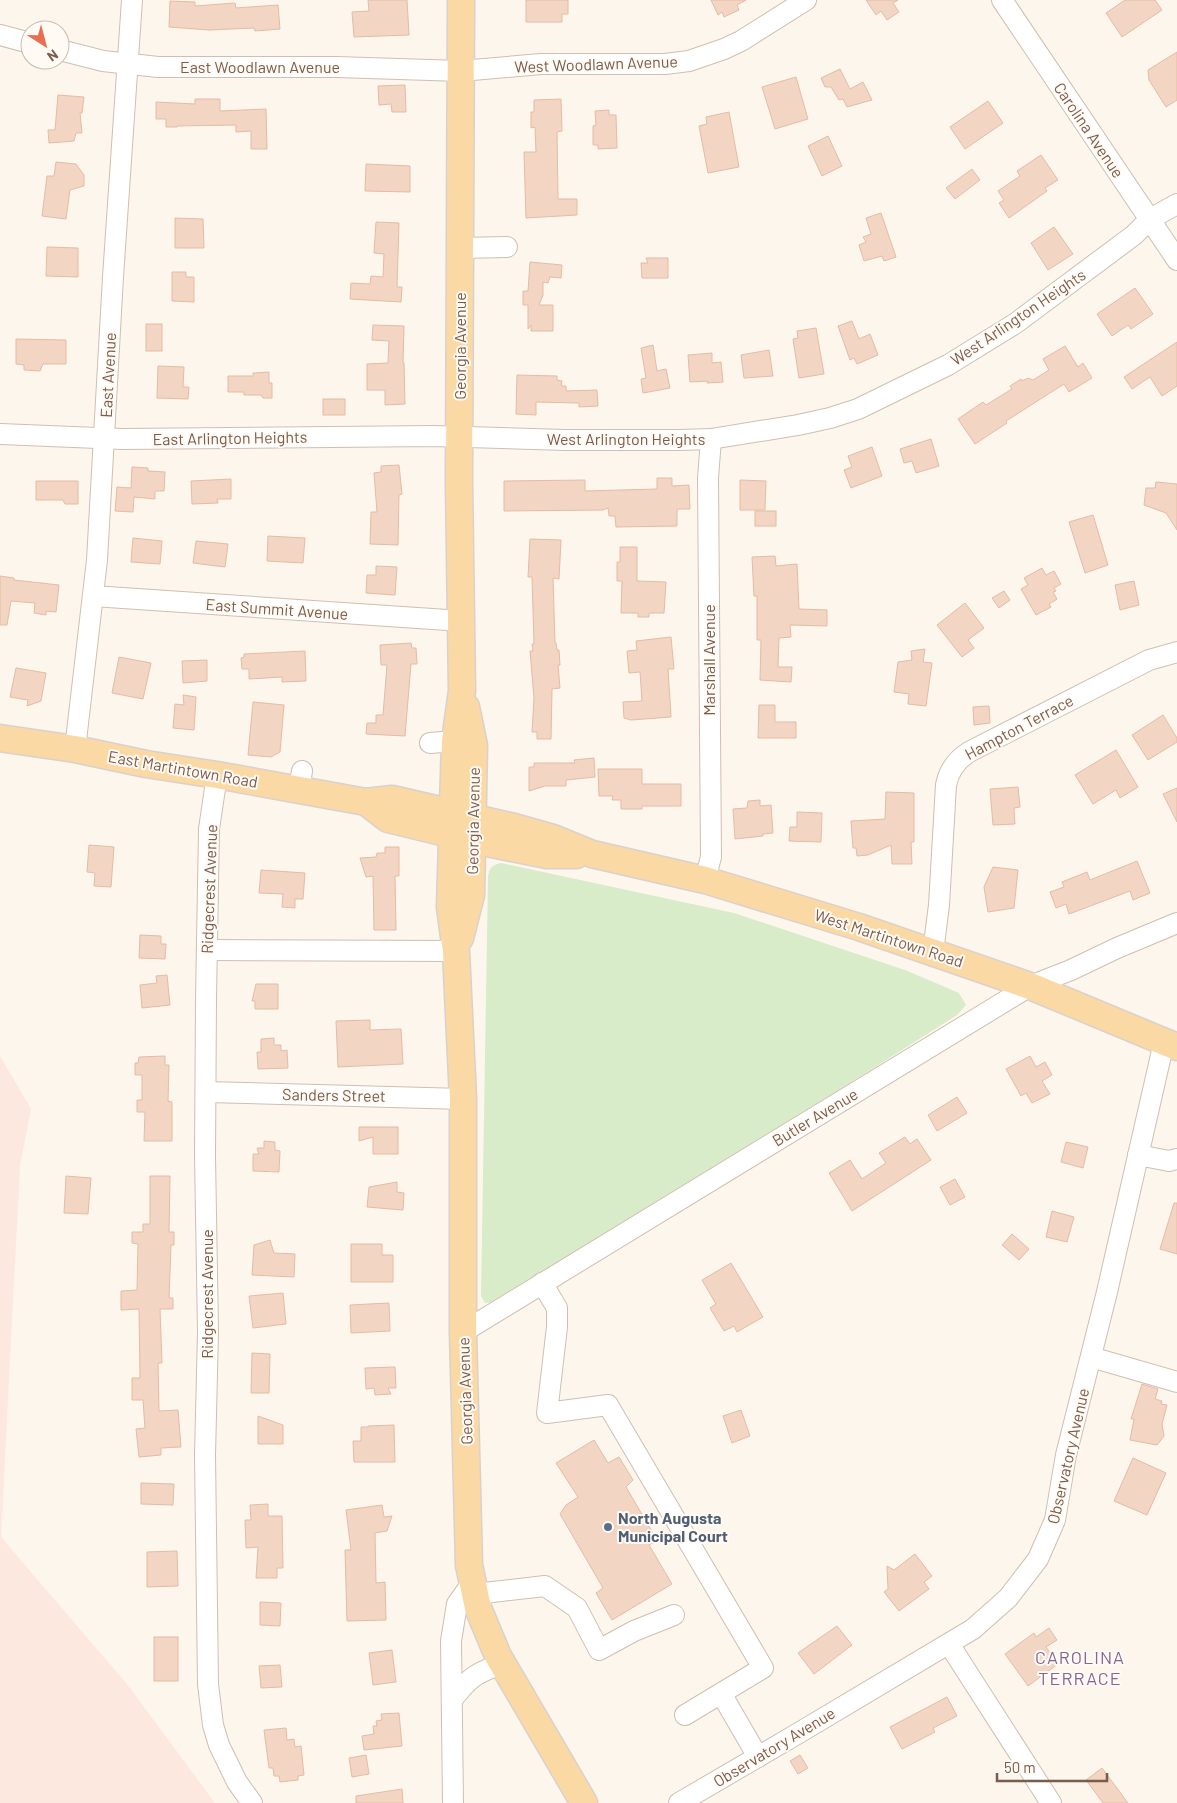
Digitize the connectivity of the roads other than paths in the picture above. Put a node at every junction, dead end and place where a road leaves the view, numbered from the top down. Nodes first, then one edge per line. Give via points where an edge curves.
1 (132, 0) edge
2 (461, 0) edge
3 (806, 0) edge
4 (1002, 0) edge
5 (0, 35) edge
6 (20, 40) edge
7 (70, 53) edge
8 (128, 65) junction
9 (461, 71) junction
10 (1177, 204) edge
11 (1150, 219) junction
12 (507, 247) dead end
13 (461, 248) junction
14 (1177, 260) edge
15 (0, 434) edge
16 (104, 438) junction
17 (460, 438) junction
18 (711, 439) junction
19 (93, 596) junction
20 (462, 621) junction
21 (1177, 652) edge
22 (462, 691) junction
23 (0, 738) edge
24 (76, 750) junction
25 (217, 774) junction
26 (462, 826) junction
27 (705, 880) junction
28 (1177, 923) edge
29 (207, 950) junction
30 (456, 950) junction
31 (933, 952) junction
32 (1030, 986) junction
33 (1170, 1045) edge
34 (206, 1092) junction
35 (463, 1098) junction
36 (1138, 1155) junction
37 (1177, 1158) edge
38 (542, 1283) junction
39 (463, 1332) junction
40 (1091, 1357) junction
41 (1177, 1382) edge
42 (473, 1588) junction
43 (674, 1614) dead end
44 (949, 1644) junction
45 (502, 1664) junction
46 (722, 1695) junction
47 (452, 1700) junction
48 (685, 1716) dead end
49 (758, 1757) junction
50 (252, 1803) edge
51 (453, 1803) edge
52 (584, 1803) edge
53 (679, 1803) edge
54 (1051, 1803) edge

1 - 8 street, East Avenue
2 - 9 main road, Georgia Avenue
3 - 9 street, West Woodlawn Avenue via 733,45 689,61 666,64 541,64
4 - 11 street, Carolina Avenue
5 - 6 street
7 - 8 street, East Woodlawn Avenue
8 - 9 street, East Woodlawn Avenue
8 - 16 street, East Avenue
9 - 13 main road, Georgia Avenue
10 - 11 street, West Arlington Heights
11 - 14 street, Carolina Avenue
11 - 18 street, West Arlington Heights via 1134,235 1016,323 948,365 888,395 830,418
12 - 13 street
13 - 17 main road, Georgia Avenue
15 - 16 street, East Arlington Heights
16 - 17 street, East Arlington Heights
16 - 19 street, East Avenue
17 - 18 street, West Arlington Heights
17 - 20 main road, Georgia Avenue
18 - 27 street, Marshall Avenue via 708,478 711,858
19 - 20 street, East Summit Avenue
19 - 24 street, East Avenue
20 - 22 main road, Georgia Avenue
21 - 31 street, Hampton Terrace via 1149,660 957,761 946,785
22 - 26 main road, Georgia Avenue via 474,746
22 - 26 main road, Georgia Avenue via 442,742
23 - 24 main road, East Martintown Road
24 - 25 main road, East Martintown Road
25 - 26 main road, East Martintown Road via 301,781 366,802 392,799
25 - 29 street, Ridgecrest Avenue via 209,829
26 - 27 main road, West Martintown Road via 547,855 592,854
26 - 30 main road, Georgia Avenue via 450,907
27 - 31 main road, West Martintown Road
28 - 32 street, Butler Avenue
29 - 30 street
29 - 34 street, Ridgecrest Avenue
30 - 35 main road, Georgia Avenue
31 - 32 main road, West Martintown Road
32 - 33 main road, West Martintown Road
32 - 38 street, Butler Avenue
33 - 36 street, Observatory Avenue
34 - 35 street, Sanders Street
34 - 50 street, Ridgecrest Avenue via 208,1684 219,1745 237,1782
35 - 39 main road, Georgia Avenue
36 - 37 street via 1169,1161
36 - 40 street, Observatory Avenue
38 - 39 street, Butler Avenue
38 - 46 street via 557,1308 548,1413 608,1405 763,1668
39 - 42 main road, Georgia Avenue via 469,1565
40 - 41 street
40 - 44 street, Observatory Avenue via 1066,1455 1055,1520 1047,1540 1034,1564 1008,1598 973,1629
42 - 43 street via 545,1586 577,1608 600,1650
42 - 45 main road, Georgia Avenue via 487,1632
42 - 47 street via 457,1604 451,1641
44 - 49 street, Observatory Avenue
44 - 54 street
45 - 47 street via 467,1681
45 - 52 main road, Georgia Avenue
46 - 48 street
46 - 49 street
47 - 51 street
49 - 53 street, Observatory Avenue

